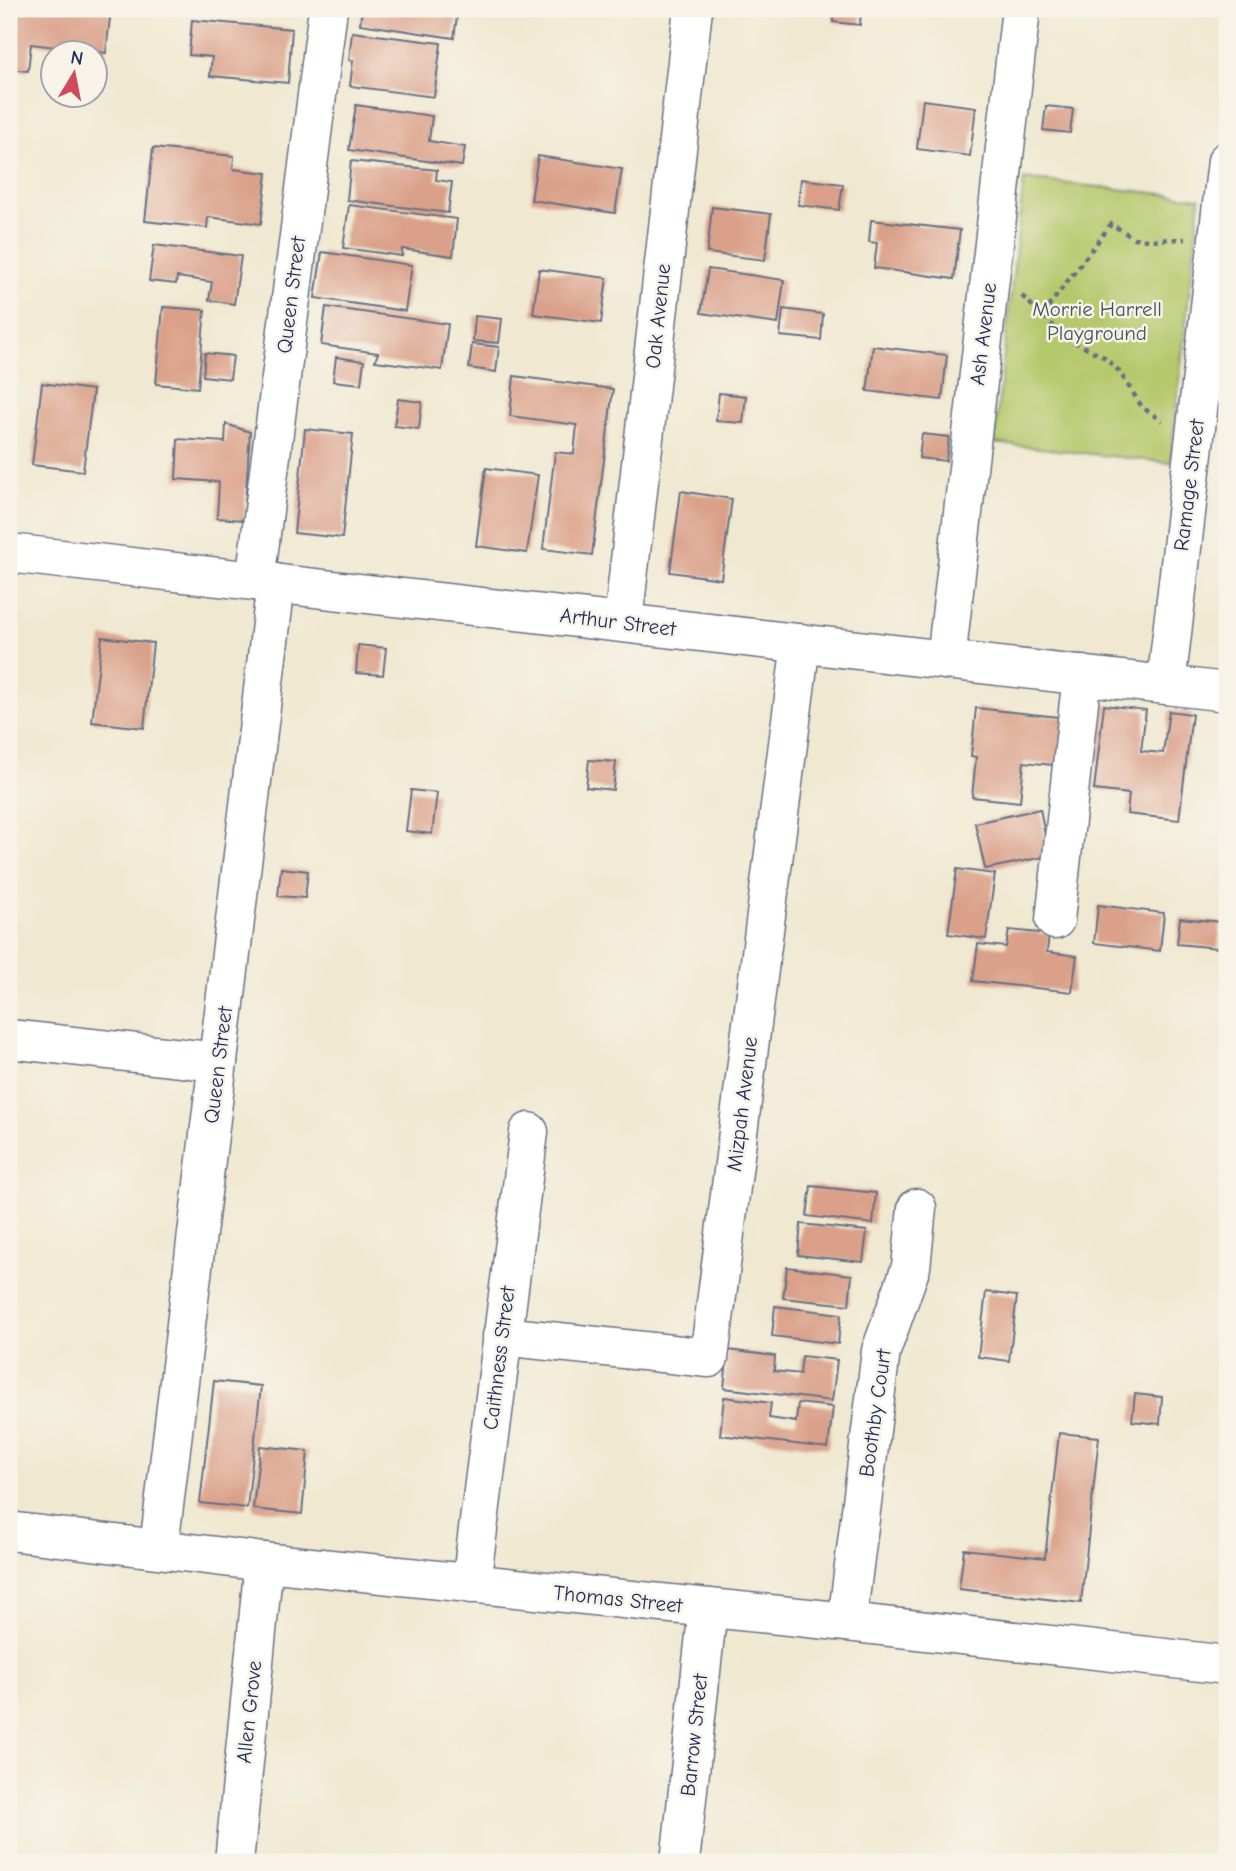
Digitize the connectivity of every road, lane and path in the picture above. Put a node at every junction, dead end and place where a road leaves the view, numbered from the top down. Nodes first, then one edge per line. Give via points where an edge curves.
1 (328, 9) edge
2 (693, 9) edge
3 (1021, 9) edge
4 (1227, 161) edge
5 (1218, 243) junction
6 (989, 287) junction
7 (1042, 315) junction
8 (1197, 425) junction
9 (9, 553) edge
10 (266, 582) junction
11 (624, 622) junction
12 (801, 643) junction
13 (946, 660) junction
14 (1082, 675) junction
15 (1166, 685) junction
16 (1227, 692) edge
17 (1055, 920) dead end
18 (9, 1039) edge
19 (218, 1062) junction
20 (529, 1132) dead end
21 (917, 1208) dead end
22 (502, 1336) junction
23 (9, 1531) edge
24 (159, 1547) junction
25 (264, 1562) junction
26 (471, 1584) junction
27 (708, 1608) junction
28 (847, 1622) junction
29 (1227, 1665) edge
30 (234, 1862) edge
31 (680, 1862) edge

1 - 10 street, Queen Street
2 - 11 street, Oak Avenue
3 - 6 street, Ash Avenue
4 - 5 street, Ramage Street
5 - 7 path via 1134,238 1111,224
5 - 8 street, Ramage Street
6 - 7 path via 1017,291
6 - 13 street, Ash Avenue
7 - 8 path via 1066,338 1104,357 1142,407 1162,421
8 - 15 street, Ramage Street
9 - 10 street, Arthur Street
10 - 11 street, Arthur Street
10 - 19 street, Queen Street
11 - 12 street, Arthur Street
12 - 13 street, Arthur Street
12 - 22 street, Mizpah Avenue via 709,1358
13 - 14 street, Arthur Street
14 - 15 street, Arthur Street
14 - 17 street
15 - 16 street, Arthur Street
18 - 19 street
19 - 24 street, Queen Street
20 - 22 street, Caithness Street
21 - 28 street, Boothby Court via 911,1267 881,1350
22 - 26 street, Caithness Street
23 - 24 street, Thomas Street
24 - 25 street, Thomas Street
25 - 26 street, Thomas Street
25 - 30 street, Allen Grove
26 - 27 street, Thomas Street
27 - 28 street, Thomas Street
27 - 31 street, Barrow Street
28 - 29 street, Thomas Street

